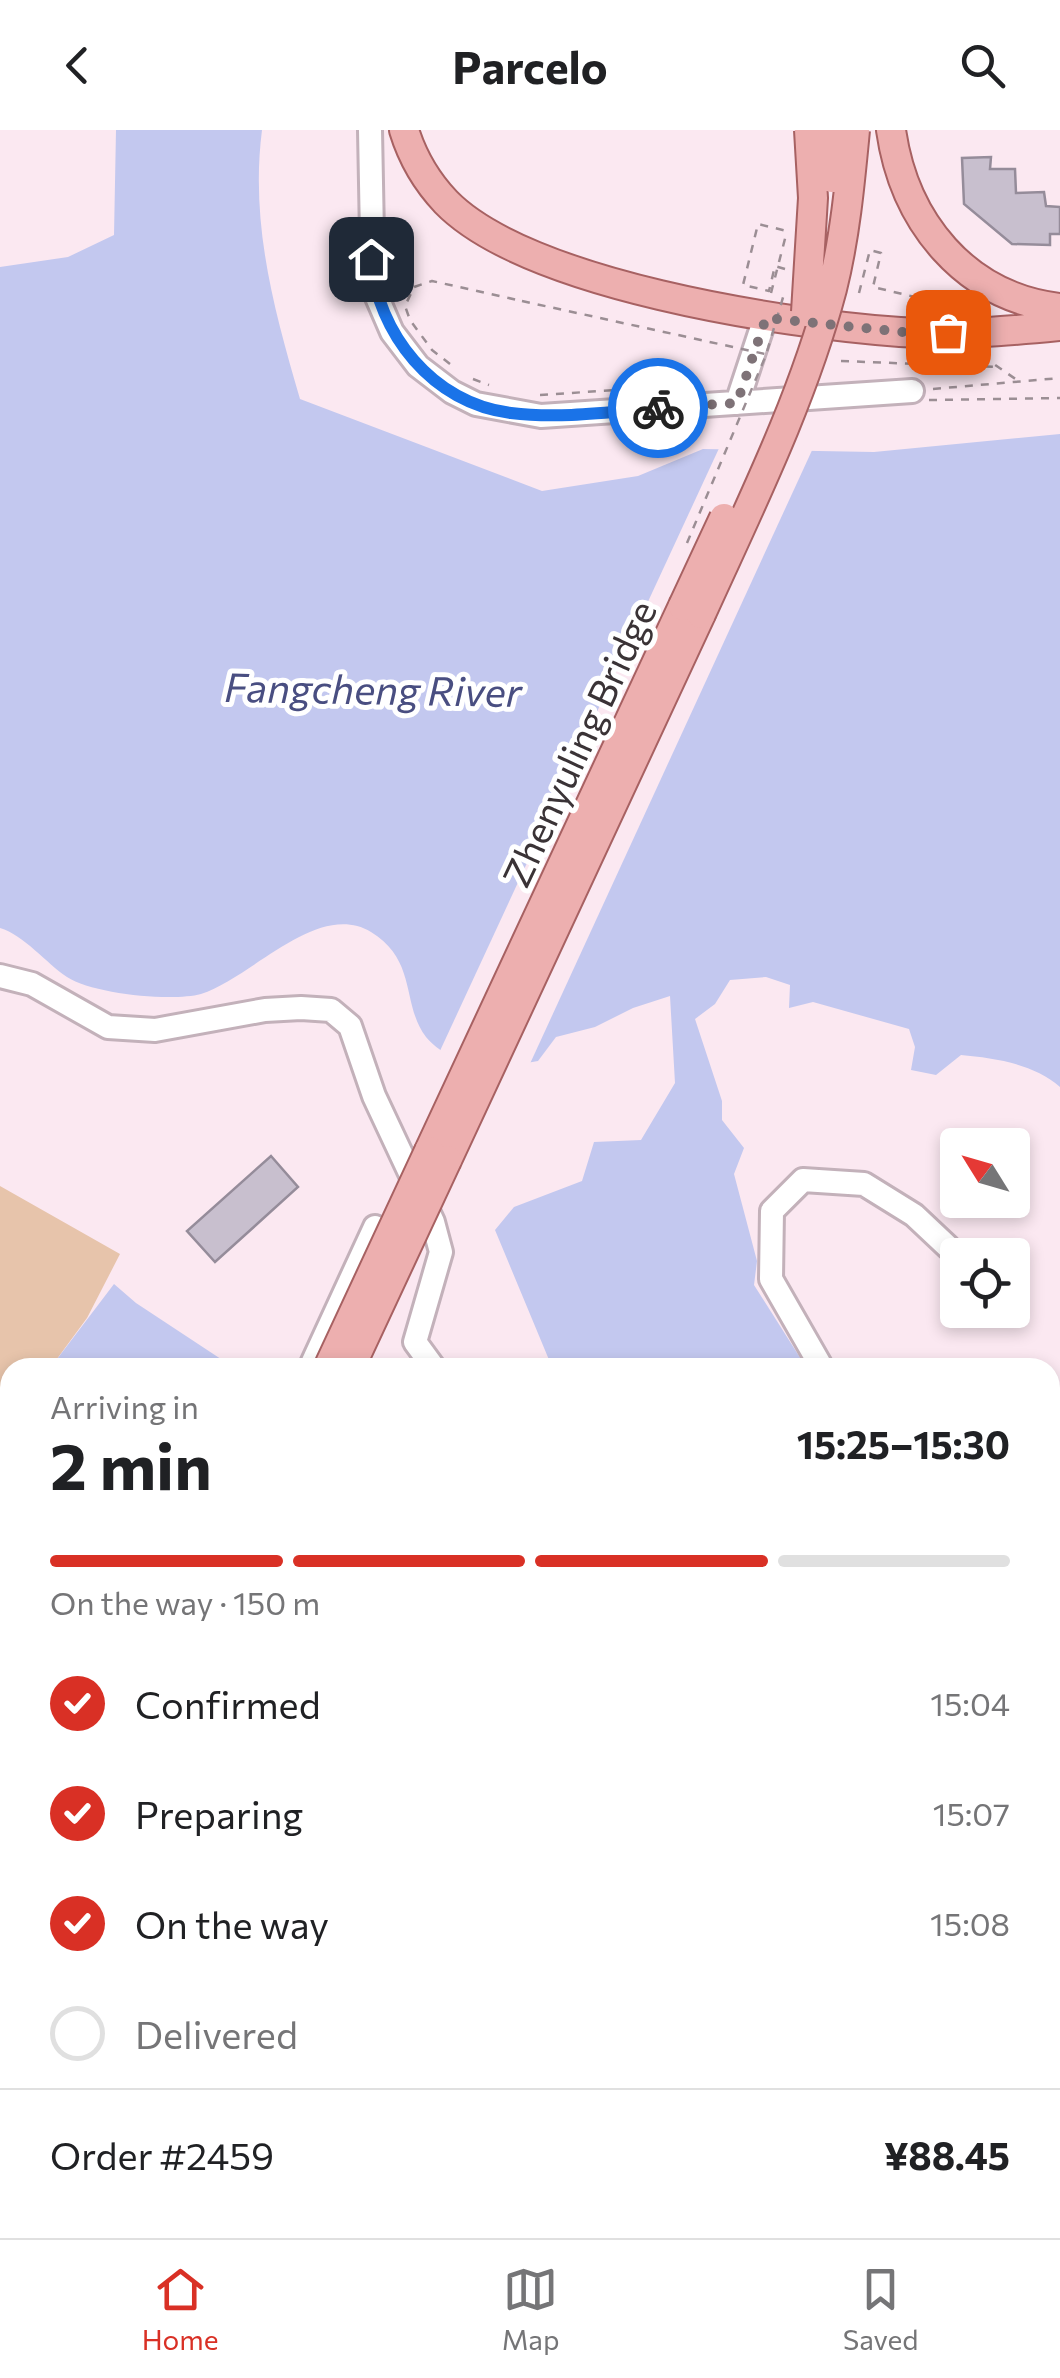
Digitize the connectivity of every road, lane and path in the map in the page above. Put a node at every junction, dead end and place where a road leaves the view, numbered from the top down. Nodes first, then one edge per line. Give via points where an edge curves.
1 (370, 130) edge
2 (404, 130) edge
3 (809, 130) edge
4 (835, 130) edge
5 (855, 130) edge
6 (892, 130) edge
7 (787, 269) dead end
8 (982, 282) junction
9 (786, 287) dead end
10 (860, 293) dead end
11 (1060, 308) edge
12 (782, 309) junction
13 (943, 319) junction
14 (1060, 326) edge
15 (766, 355) junction
16 (841, 361) dead end
17 (453, 367) dead end
18 (998, 367) junction
19 (464, 375) dead end
20 (1060, 378) edge
21 (1019, 382) junction
22 (498, 388) dead end
23 (536, 395) dead end
24 (921, 396) junction
25 (1060, 398) edge
26 (737, 403) junction
27 (708, 405) junction
28 (686, 543) dead end
29 (0, 976) edge
30 (375, 1227) dead end
31 (940, 1239) edge
32 (420, 1248) dead end
33 (315, 1358) edge
34 (333, 1358) edge
35 (355, 1358) edge
36 (369, 1358) edge
37 (427, 1358) edge
38 (816, 1358) edge

1 - 27 street via 374,288 392,332 418,366 452,392 506,413
2 - 12 main road via 414,158 446,202 491,235 652,292
3 - 12 main road, bridge via 813,198
4 - 12 main road, Zhenyuling Bridge, bridge via 831,193
5 - 35 main road, Zhenyuling Bridge, bridge via 833,286 768,468
6 - 8 main road via 897,170 920,222
7 - 12 path, bridge via 776,266 770,291 743,285 758,224 787,231
8 - 11 main road
8 - 13 path
9 - 15 path, bridge
10 - 13 path via 870,250 882,253 873,287 936,302
12 - 13 main road via 903,332
12 - 26 street
12 - 34 main road, Zhenyuling Bridge, bridge via 751,460
13 - 14 main road
13 - 18 path
15 - 17 path, bridge via 432,281 414,287 406,306 410,320
15 - 28 path, bridge
16 - 18 path
18 - 21 path
19 - 22 path
20 - 21 path
21 - 24 path
23 - 27 path via 684,384 702,392
24 - 25 path
24 - 26 street
26 - 27 street
29 - 37 street via 32,984 108,1027 154,1030 301,1008 330,1010 350,1026 442,1252 415,1342
30 - 33 street
31 - 38 street via 864,1184 804,1180 793,1190 772,1211 771,1279
32 - 36 street

